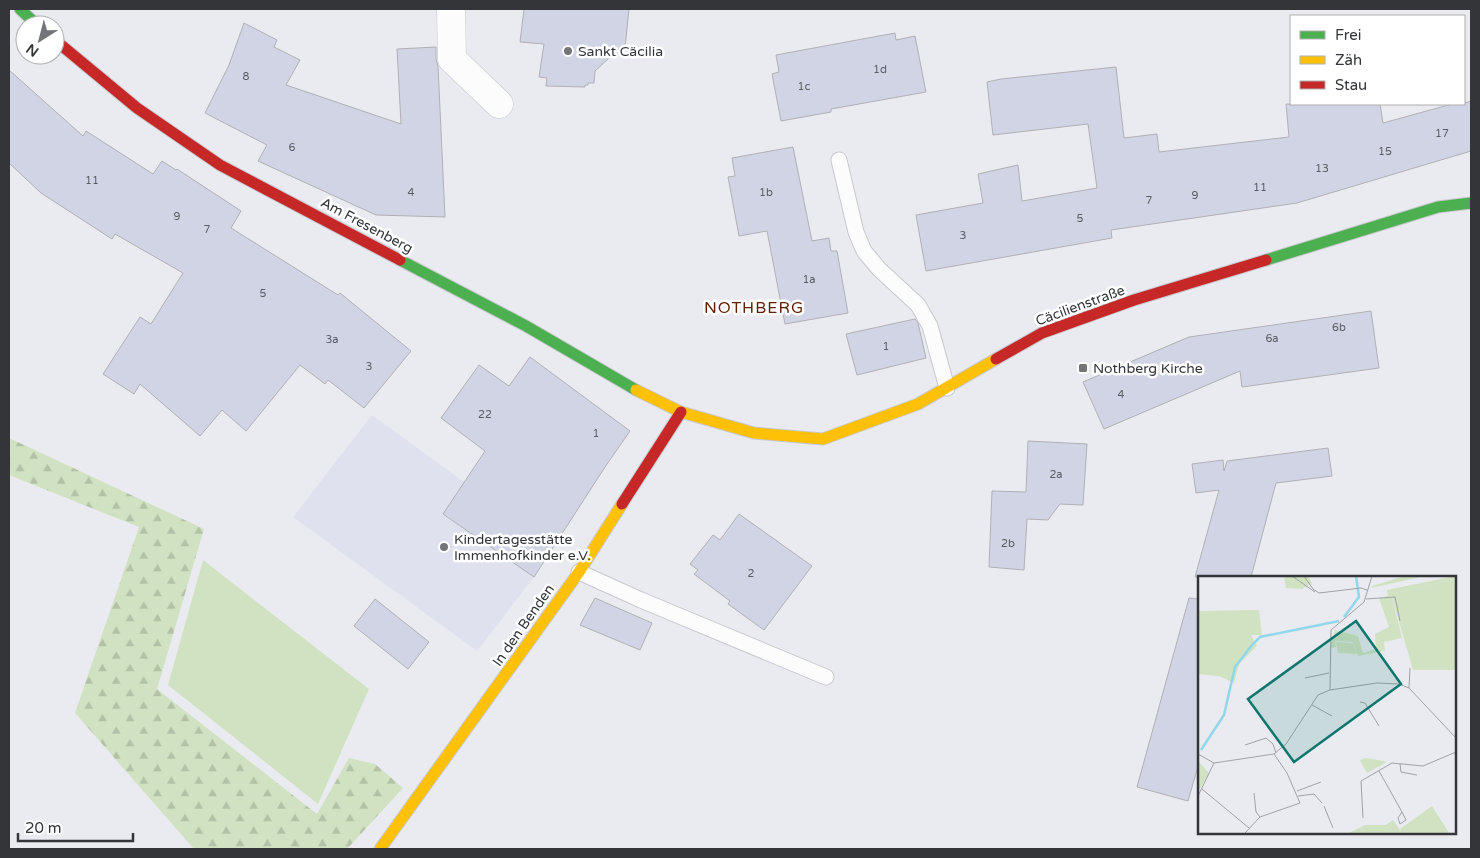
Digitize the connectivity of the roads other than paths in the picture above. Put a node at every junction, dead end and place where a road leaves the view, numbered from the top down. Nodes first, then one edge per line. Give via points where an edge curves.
1 (451, 9) edge
2 (65, 48) edge
3 (499, 104) dead end
4 (839, 160) dead end
5 (1471, 203) edge
6 (947, 388) junction
7 (682, 412) junction
8 (579, 572) junction
9 (826, 677) dead end
10 (380, 849) edge

1 - 3 street via 452,59
2 - 7 street, Am Fresenberg via 137,108 220,164
4 - 6 lane via 856,232 864,251 918,305 930,326
5 - 6 street, Cäcilienstraße via 1438,208 1116,307 1042,333
6 - 7 street, Cäcilienstraße via 918,404 823,439 754,433
7 - 8 street, In den Benden
8 - 9 lane
8 - 10 street, In den Benden

